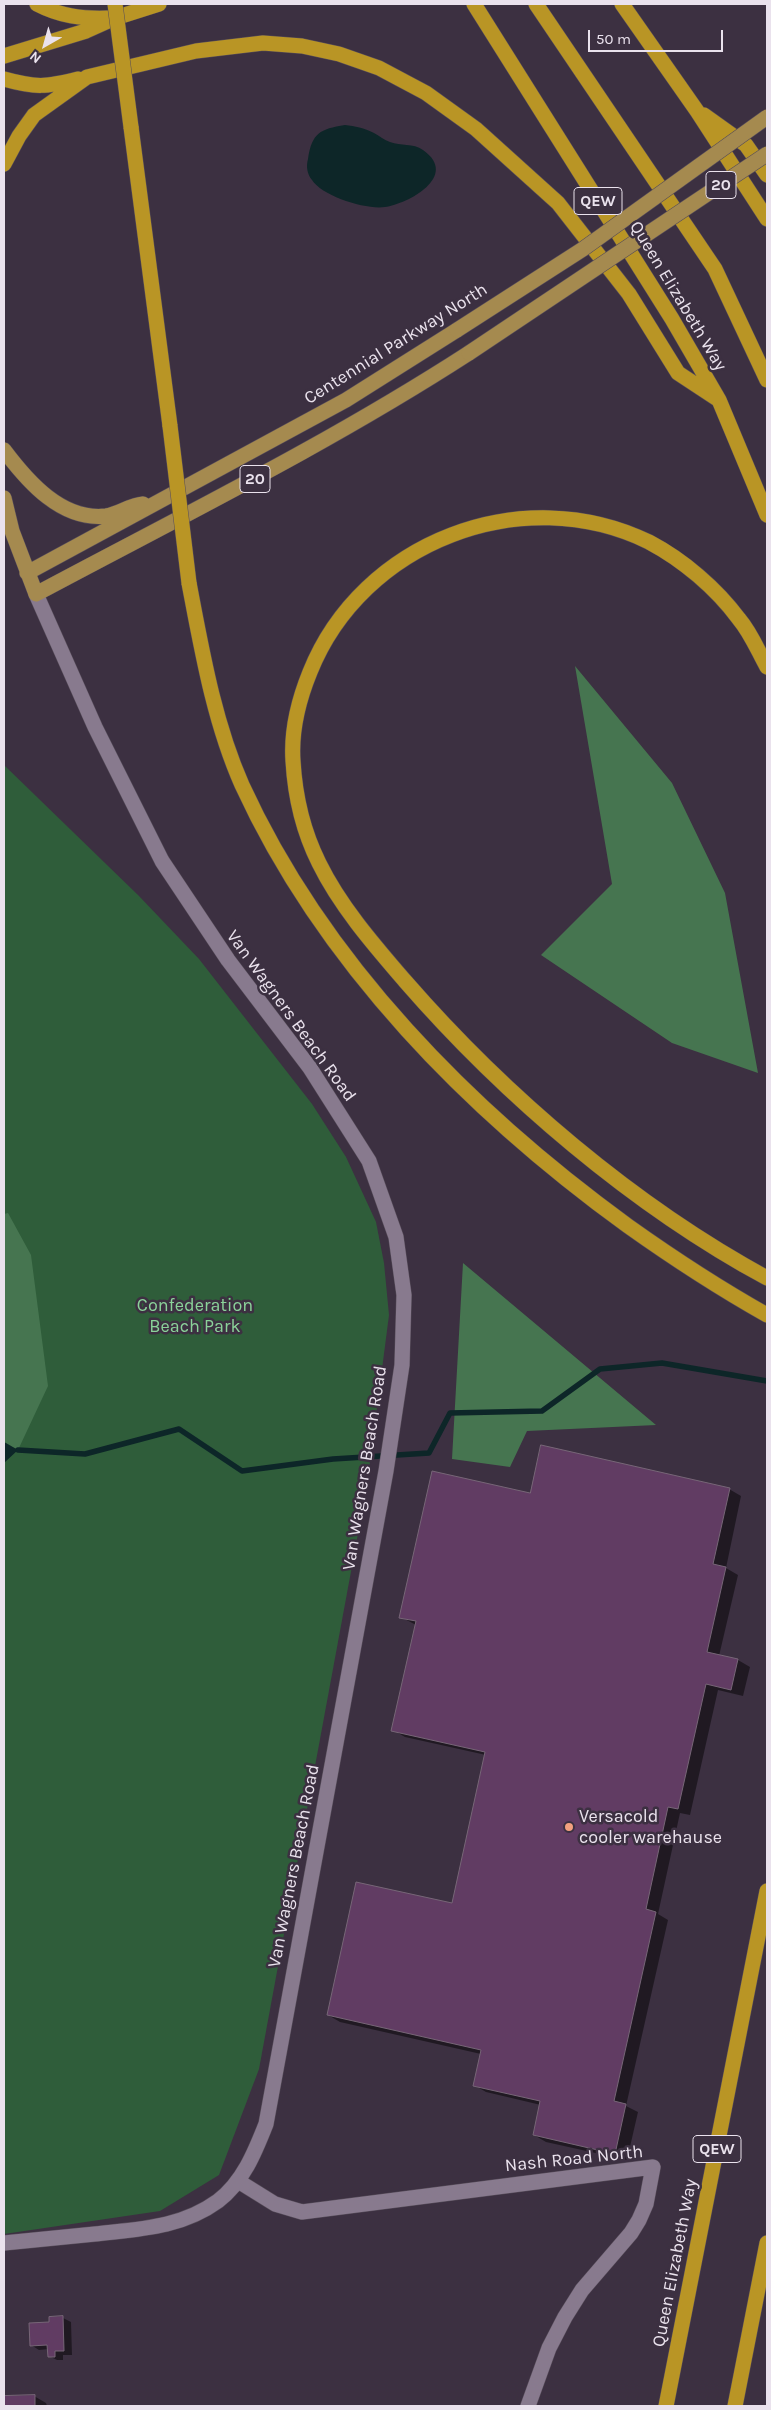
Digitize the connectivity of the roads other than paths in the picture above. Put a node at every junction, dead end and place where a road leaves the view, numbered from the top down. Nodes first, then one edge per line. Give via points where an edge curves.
1 (37, 4) edge
2 (159, 4) edge
3 (474, 4) edge
4 (536, 4) edge
5 (622, 4) edge
6 (115, 11) edge
7 (4, 56) edge
8 (87, 77) junction
9 (4, 79) edge
10 (697, 111) junction
11 (767, 117) edge
12 (767, 154) edge
13 (4, 164) edge
14 (767, 175) edge
15 (767, 219) edge
16 (767, 380) edge
17 (719, 400) junction
18 (4, 450) edge
19 (4, 498) edge
20 (157, 503) junction
21 (767, 515) edge
22 (27, 573) junction
23 (36, 594) junction
24 (767, 667) edge
25 (767, 1278) edge
26 (767, 1314) edge
27 (767, 1891) edge
28 (238, 2181) junction
29 (767, 2243) edge
30 (4, 2244) edge
31 (528, 2406) edge
32 (666, 2406) edge
33 (735, 2406) edge

1 - 6 highway via 81,19
2 - 6 highway
3 - 17 highway, Queen Elizabeth Way / QEW via 672,319
4 - 16 highway, Queen Elizabeth Way via 715,269
5 - 10 highway
6 - 7 highway via 86,31
6 - 26 highway, bridge via 189,583 204,662 226,740 242,783 273,846 358,972 419,1043 497,1121 554,1170 678,1262
8 - 9 highway via 53,85 30,86
8 - 13 highway via 34,115
8 - 17 highway via 196,51 263,44 302,46 379,68 426,93 476,129 558,203 629,294 678,373
10 - 14 highway via 746,144
10 - 15 highway
11 - 20 main road, Centennial Parkway North / 20, bridge via 583,249 457,330 346,400
12 - 23 main road, 20, bridge via 469,353 344,430
17 - 21 highway, Queen Elizabeth Way / QEW
18 - 20 main road via 20,472 46,497 83,516 107,516 139,505
19 - 22 main road
20 - 22 main road, Centennial Parkway North / 20
22 - 23 main road
23 - 28 street, Van Wagners Beach Road via 95,727 162,861 228,960 310,1068 369,1161 396,1237 404,1295 402,1365 386,1471 266,2124 253,2157
24 - 25 highway via 741,620 714,590 683,564 648,542 576,520 538,517 489,522 436,539 410,554 376,578 345,610 319,649 305,682 296,716 293,758 304,827 338,896 379,952 444,1026 524,1102 603,1169 670,1217
27 - 32 highway, Queen Elizabeth Way / QEW
28 - 30 street, Van Wagners Beach Road via 219,2200 198,2213 161,2227
28 - 31 street, Nash Road North via 275,2204 302,2212 653,2167 646,2204 639,2220 564,2317
29 - 33 highway

